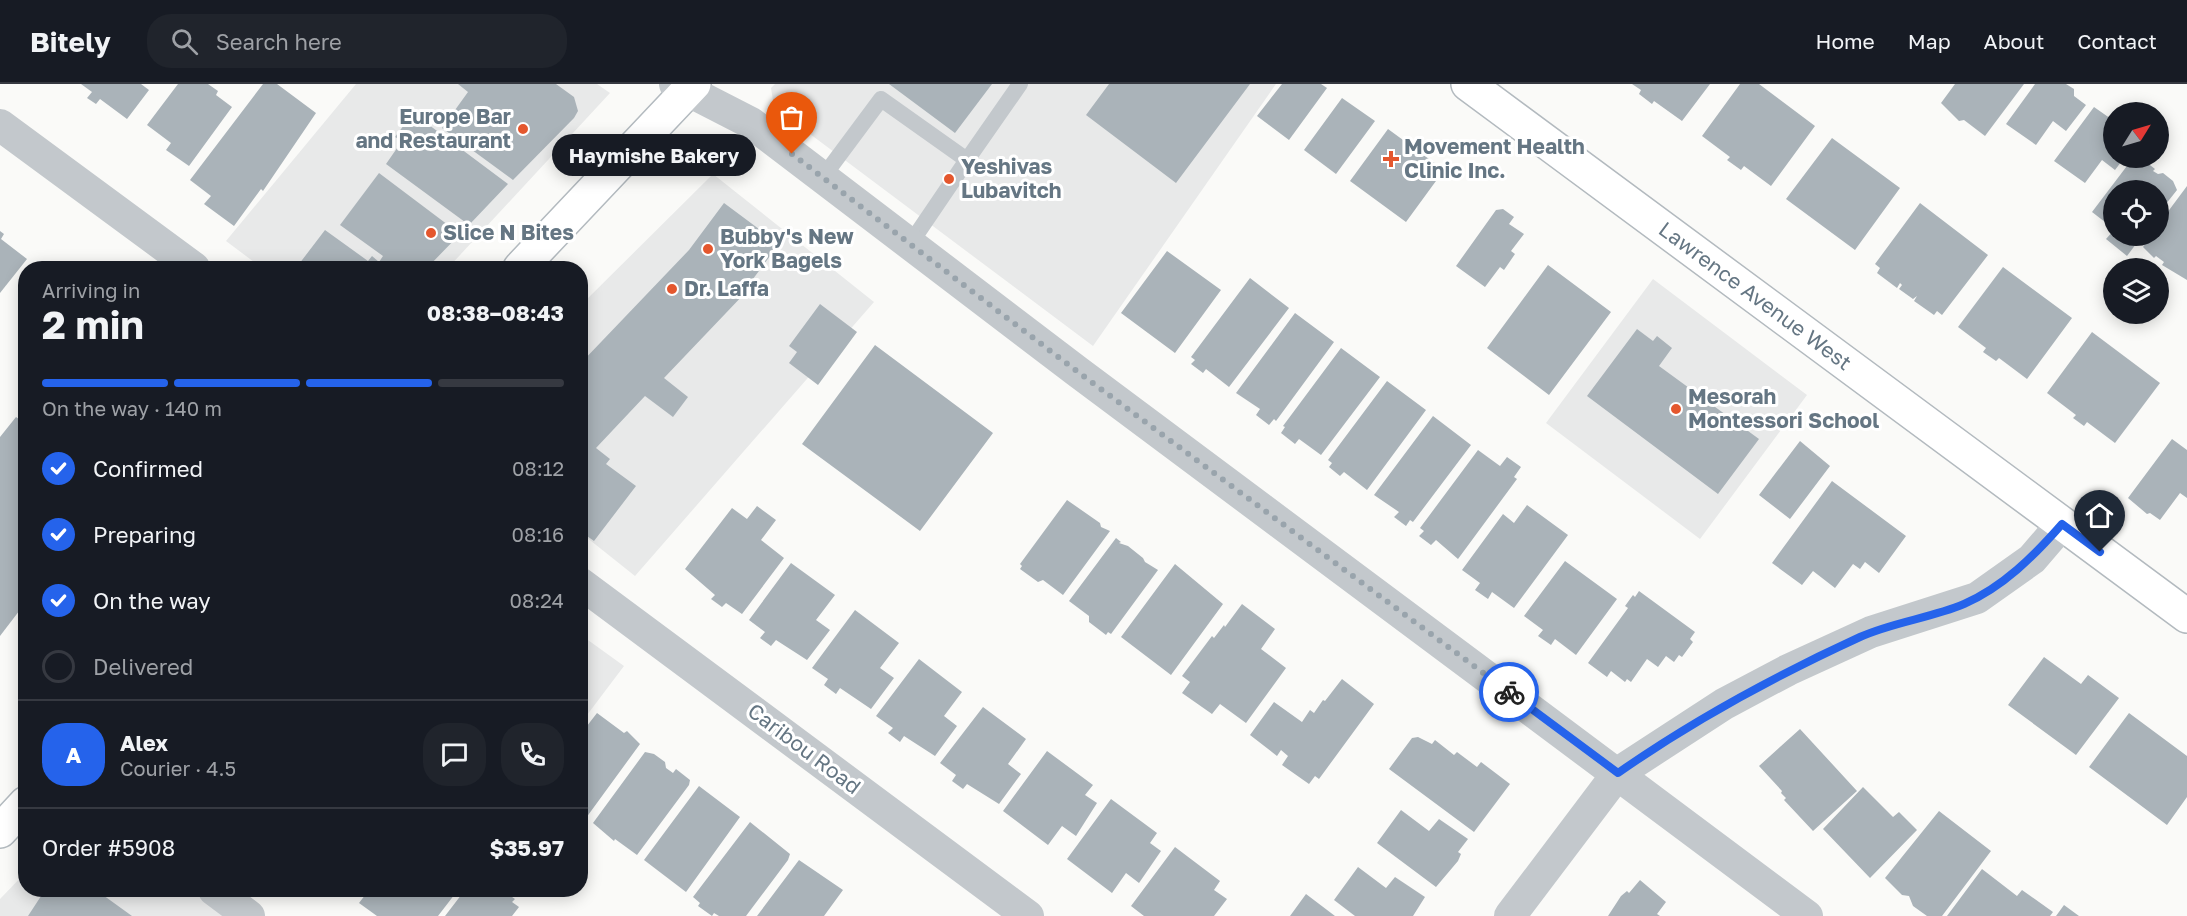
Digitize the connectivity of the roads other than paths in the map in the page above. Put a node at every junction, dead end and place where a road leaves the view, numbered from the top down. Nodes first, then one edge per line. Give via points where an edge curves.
1 (1020, 84) edge
2 (1468, 84) edge
3 (685, 86) edge
4 (0, 125) edge
5 (967, 160) junction
6 (823, 177) junction
7 (910, 244) junction
8 (185, 261) edge
9 (526, 261) edge
10 (2062, 524) junction
11 (588, 589) edge
12 (2184, 608) edge
13 (1618, 773) junction
14 (18, 812) edge
15 (0, 831) edge
16 (223, 897) edge
17 (249, 916) edge
18 (1028, 916) edge
19 (1510, 916) edge
20 (1807, 916) edge

1 - 5 lane
2 - 10 main road, Lawrence Avenue West
3 - 6 street via 751,123
3 - 9 main road
4 - 8 street
5 - 6 lane via 881,99
5 - 7 lane
6 - 7 street
7 - 13 street
10 - 12 main road, Lawrence Avenue West
10 - 13 street via 2032,559 1977,598 1871,632 1788,670 1724,704
11 - 18 street, Caribou Road
13 - 19 street
13 - 20 street
14 - 15 main road
16 - 17 street

